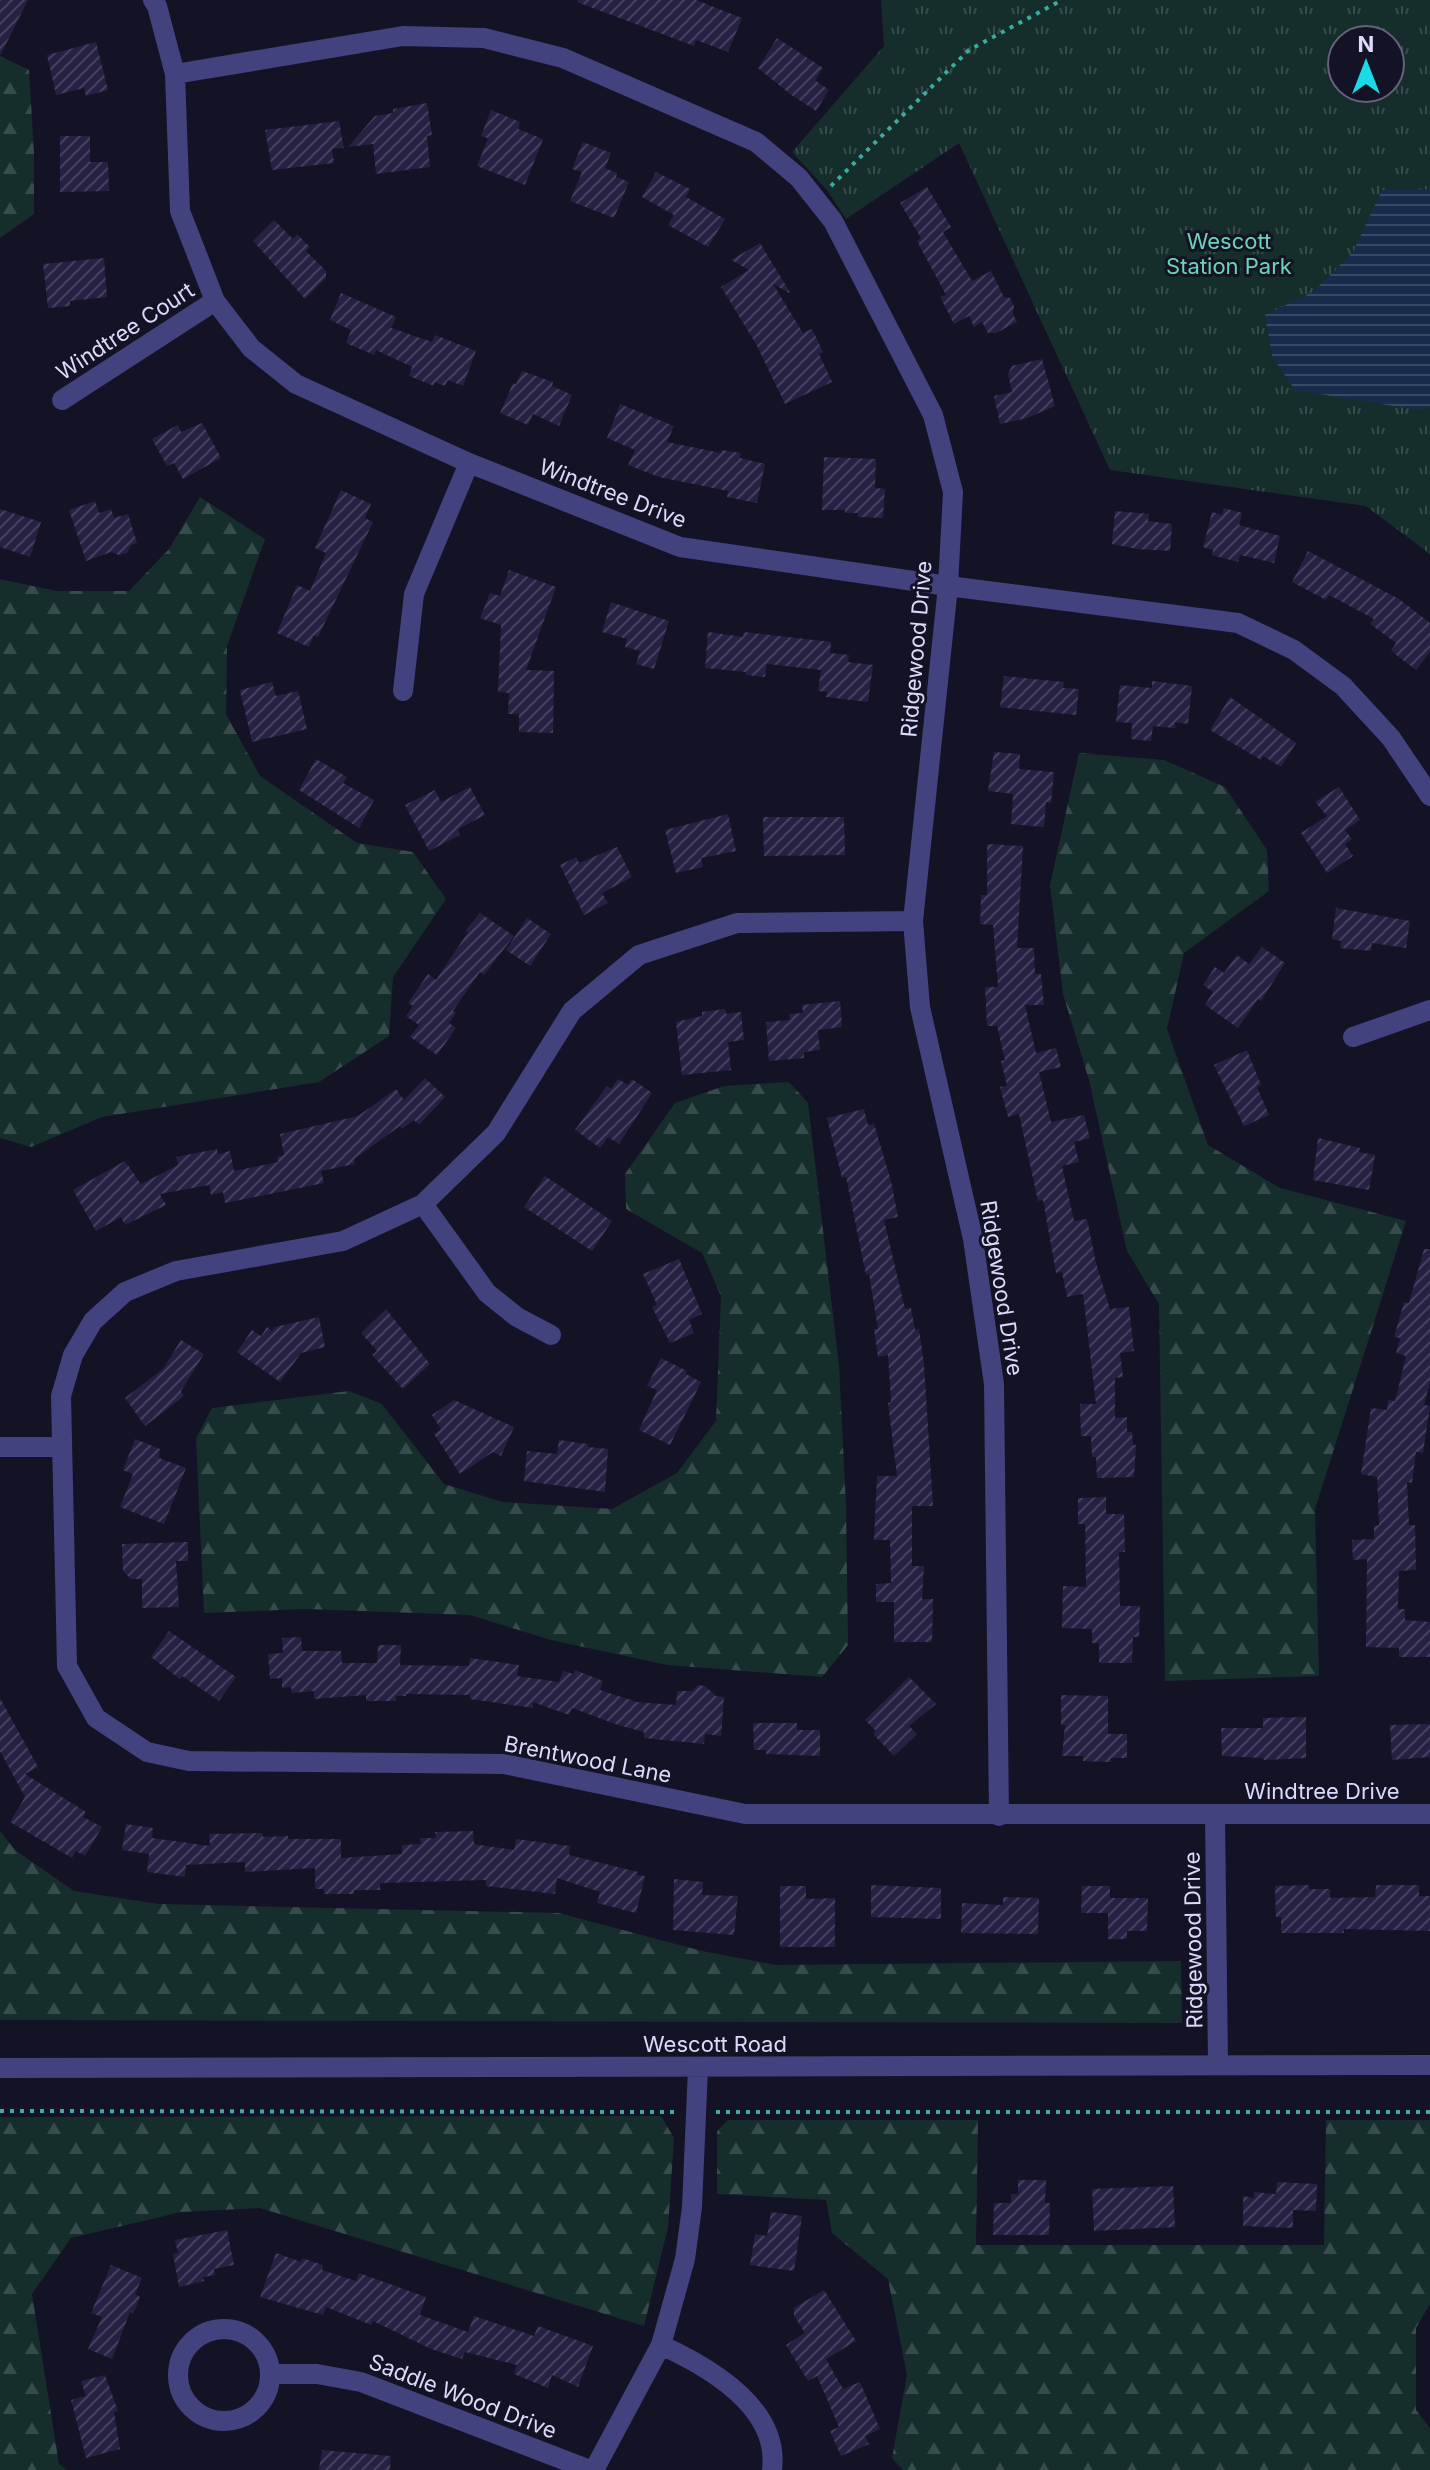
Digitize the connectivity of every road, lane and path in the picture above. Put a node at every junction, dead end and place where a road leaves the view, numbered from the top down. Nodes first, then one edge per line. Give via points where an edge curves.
1 (153, 0) edge
2 (1062, 0) edge
3 (175, 74) junction
4 (827, 190) dead end
5 (215, 301) junction
6 (62, 400) dead end
7 (469, 463) junction
8 (948, 586) junction
9 (403, 691) dead end
10 (1430, 796) edge
11 (913, 921) junction
12 (1430, 1010) edge
13 (1353, 1037) dead end
14 (423, 1204) junction
15 (551, 1335) dead end
16 (0, 1447) edge
17 (61, 1447) junction
18 (1430, 1814) edge
19 (999, 1816) junction
20 (1215, 1816) junction
21 (1218, 2064) junction
22 (1430, 2065) edge
23 (0, 2068) edge
24 (698, 2068) junction
25 (661, 2345) junction
26 (270, 2374) junction
27 (592, 2470) edge
28 (772, 2470) edge

1 - 3 street, Windtree Drive
2 - 4 path via 969,50
3 - 5 street, Windtree Drive via 180,211
3 - 8 street, Ridgewood Drive via 403,36 484,38 563,58 756,142 799,178 833,221 933,415 953,492
5 - 6 street, Windtree Court
5 - 7 street, Windtree Drive via 251,348 296,384
7 - 8 street, Windtree Drive via 680,547
7 - 9 street via 414,594
8 - 10 street, Windtree Drive via 1238,623 1294,650 1343,686 1391,738
8 - 11 street, Ridgewood Drive
11 - 14 street, Brentwood Lane via 737,923 639,955 572,1011 496,1133
11 - 19 street, Ridgewood Drive via 920,1007 973,1239 994,1384
12 - 13 street
14 - 15 street via 487,1293
14 - 17 street, Brentwood Lane via 343,1241 176,1271 125,1292 93,1321 73,1355 61,1396
16 - 17 street
17 - 19 street, Brentwood Lane via 67,1666 96,1718 147,1752 189,1761 504,1764 745,1814
18 - 20 street, Windtree Drive
19 - 20 street, Brentwood Lane
20 - 21 street, Ridgewood Drive
21 - 22 street, Wescott Road
21 - 24 street, Wescott Road
23 - 24 street, Wescott Road
24 - 25 street, Saddle Wood Drive via 687,2246
25 - 27 street, Saddle Wood Drive
25 - 28 street via 696,2361 760,2417 771,2437
26 - 26 street via 260,2347 249,2337 222,2329 195,2339 185,2349 178,2378 181,2393 203,2416 233,2420 260,2403
26 - 27 street, Saddle Wood Drive via 317,2374 361,2382

